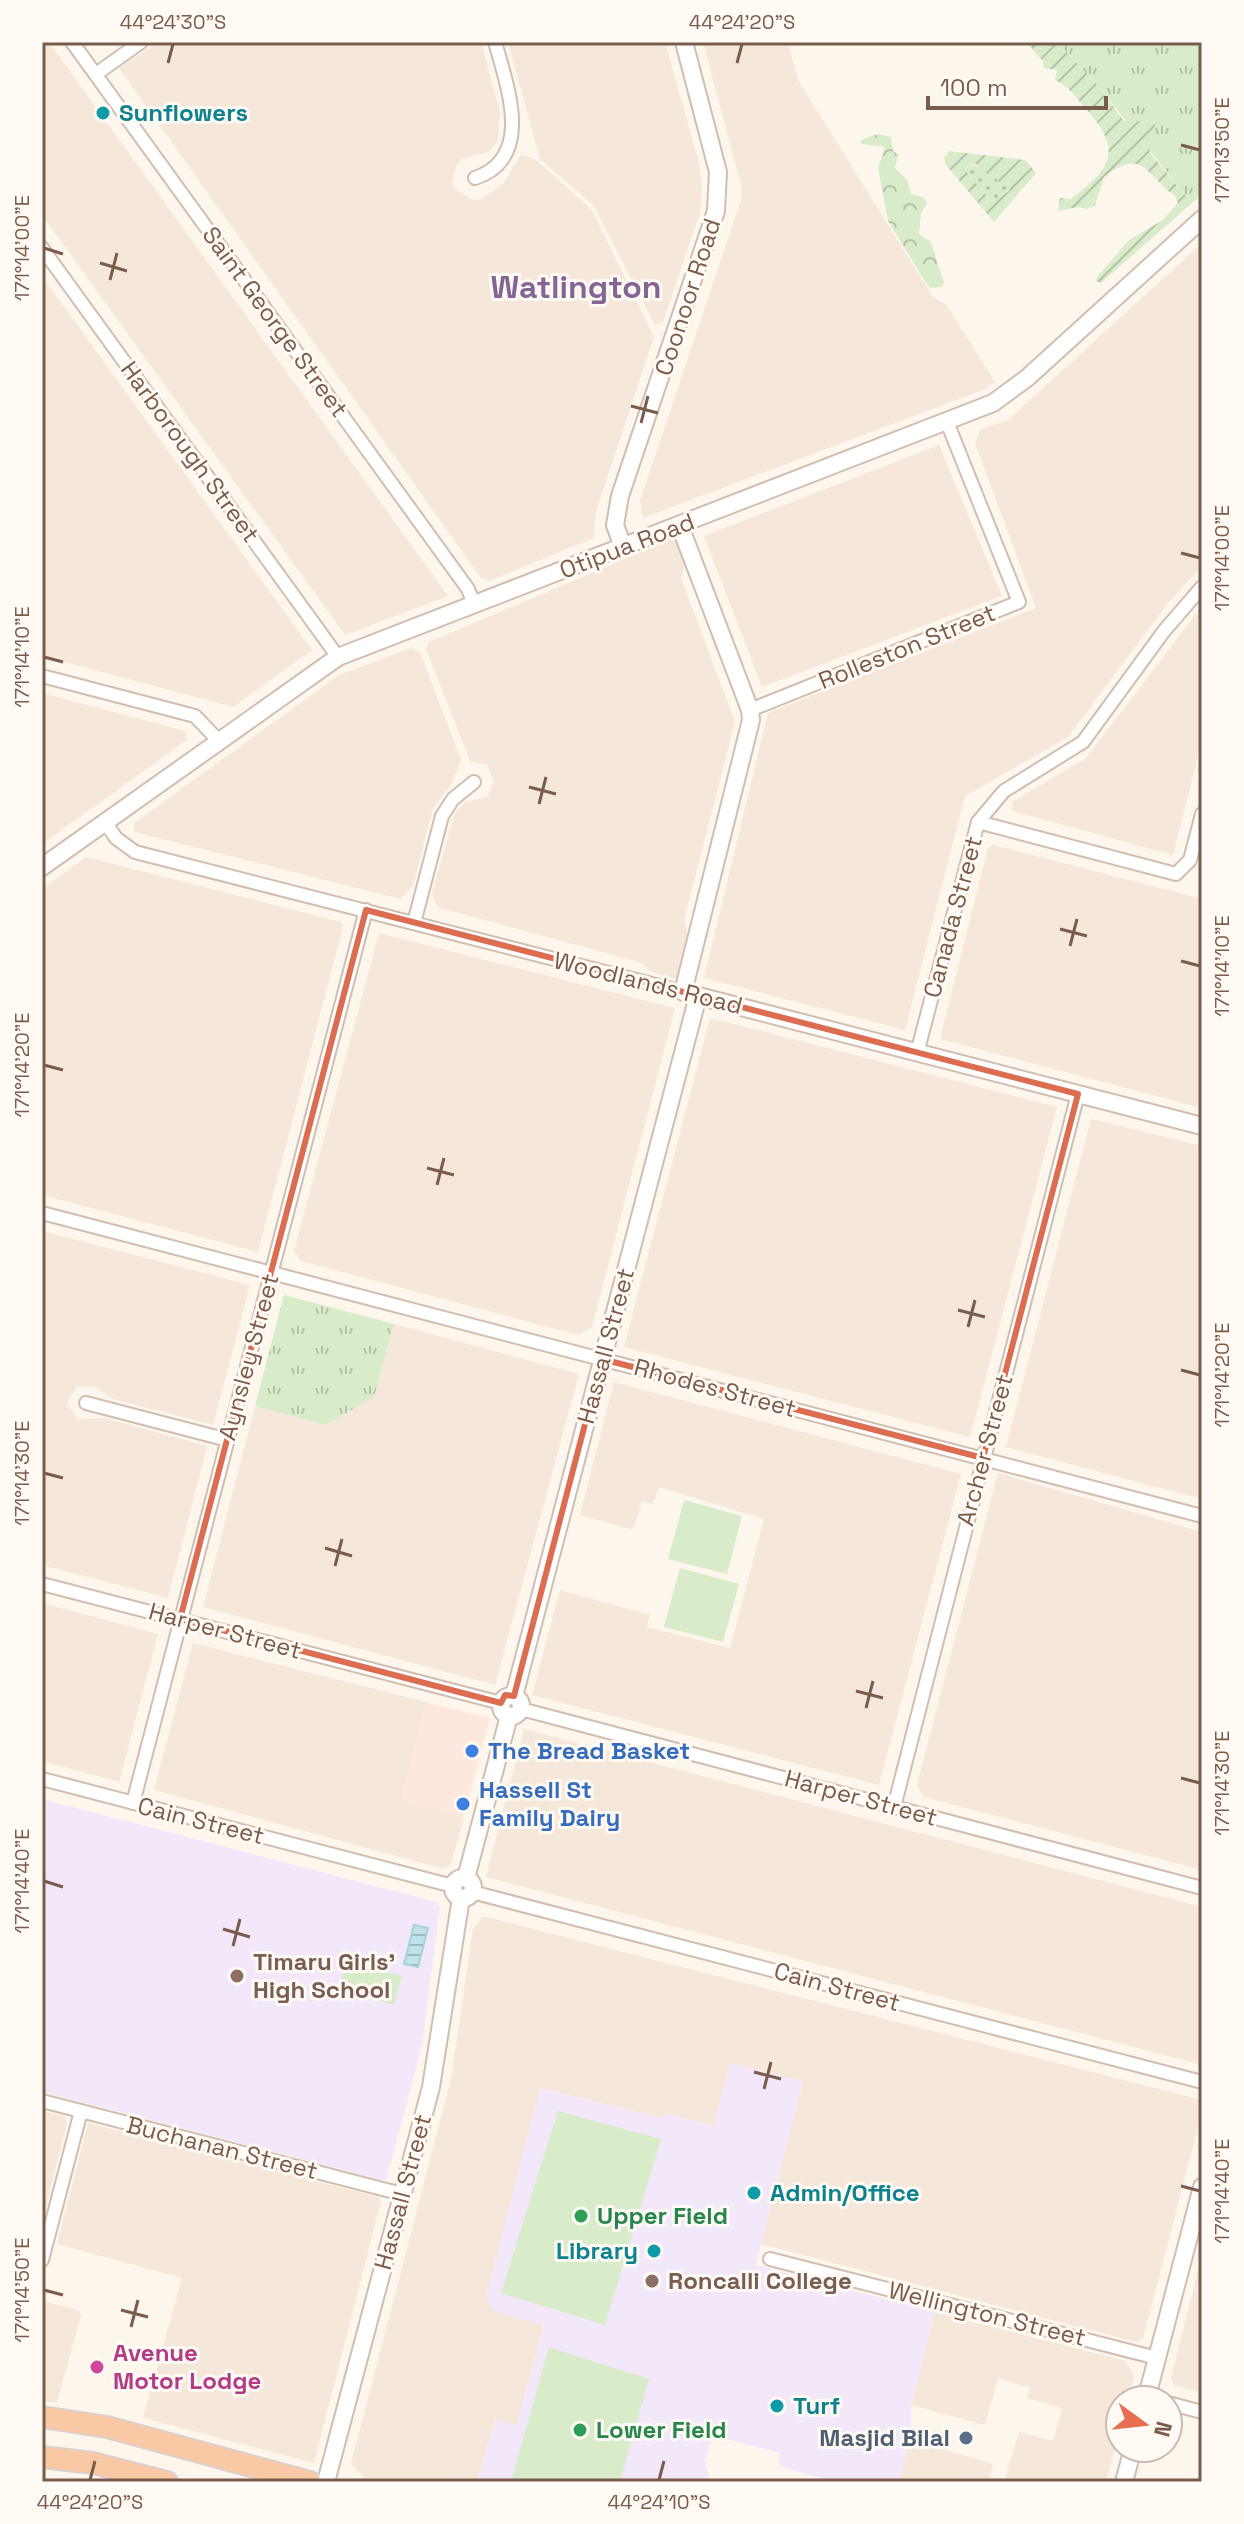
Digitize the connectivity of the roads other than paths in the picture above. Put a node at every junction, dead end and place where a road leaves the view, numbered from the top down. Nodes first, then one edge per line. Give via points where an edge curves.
1 (72, 42) edge
2 (141, 42) edge
3 (495, 42) edge
4 (684, 42) edge
5 (96, 74) junction
6 (475, 178) dead end
7 (1202, 219) edge
8 (42, 248) edge
9 (947, 422) junction
10 (680, 526) junction
11 (623, 547) junction
12 (1202, 587) edge
13 (474, 604) junction
14 (338, 657) junction
15 (42, 676) edge
16 (750, 710) junction
17 (217, 739) junction
18 (474, 782) dead end
19 (1202, 814) edge
20 (105, 822) junction
21 (978, 822) junction
22 (42, 867) edge
23 (366, 910) junction
24 (414, 923) junction
25 (690, 994) junction
26 (917, 1053) junction
27 (1078, 1094) junction
28 (1202, 1126) edge
29 (42, 1213) edge
30 (272, 1272) junction
31 (602, 1359) junction
32 (86, 1403) dead end
33 (228, 1440) junction
34 (983, 1458) junction
35 (1202, 1516) edge
36 (42, 1584) edge
37 (180, 1619) junction
38 (511, 1706) junction
39 (42, 1779) edge
40 (133, 1803) junction
41 (894, 1807) junction
42 (1202, 1888) edge
43 (463, 1889) junction
44 (1202, 2082) edge
45 (42, 2101) edge
46 (81, 2111) junction
47 (1202, 2187) edge
48 (402, 2194) junction
49 (770, 2259) dead end
50 (42, 2260) edge
51 (1157, 2358) junction
52 (1153, 2384) edge
53 (42, 2417) edge
54 (42, 2457) edge
55 (167, 2482) edge
56 (310, 2482) edge
57 (326, 2482) edge

1 - 5 street, Saint George Street
2 - 5 street
3 - 6 street via 513,111 512,134 495,169
4 - 11 street, Coonoor Road via 718,172 716,211 620,496 615,525
5 - 13 street, Saint George Street
7 - 9 street, Otipua Road via 1016,388
8 - 14 street, Harborough Street
9 - 10 street, Otipua Road
9 - 16 street, Rolleston Street via 1019,602
10 - 11 street, Otipua Road
10 - 16 street, Hassall Street
11 - 13 street, Otipua Road
12 - 21 street, Canada Street via 1083,742 1004,791
13 - 14 street, Otipua Road
14 - 17 street, Otipua Road
15 - 17 street via 195,716
16 - 25 street, Hassall Street via 750,730
17 - 20 street, Otipua Road
18 - 24 street via 442,816
19 - 21 street via 1190,860 1176,874
20 - 22 street, Otipua Road
20 - 23 street, Woodlands Road via 135,852
21 - 26 street, Canada Street
23 - 24 street, Woodlands Road
23 - 30 street, Aynsley Street
24 - 25 street, Woodlands Road
25 - 26 street, Woodlands Road
25 - 31 street, Hassall Street
26 - 27 street, Woodlands Road
27 - 28 street, Woodlands Road
27 - 34 street, Archer Street
29 - 30 street, Rhodes Street
30 - 31 street, Rhodes Street
30 - 33 street, Aynsley Street
31 - 34 street, Rhodes Street
31 - 38 street, Hassall Street
32 - 33 street
33 - 37 street, Aynsley Street
34 - 35 street, Rhodes Street
34 - 41 street, Archer Street
36 - 37 street, Harper Street
37 - 38 street, Harper Street
37 - 40 street, Aynsley Street
38 - 41 street, Harper Street
38 - 43 street, Hassall Street
39 - 40 street, Cain Street
40 - 43 street, Cain Street
41 - 42 street, Harper Street
43 - 44 street, Cain Street
43 - 48 street, Hassall Street via 441,2041
45 - 46 street, Buchanan Street
46 - 48 street, Buchanan Street
46 - 50 street
47 - 51 street
48 - 57 street, Hassall Street
49 - 51 street, Wellington Street
51 - 52 street
53 - 56 highway via 117,2429
54 - 55 highway via 93,2463

